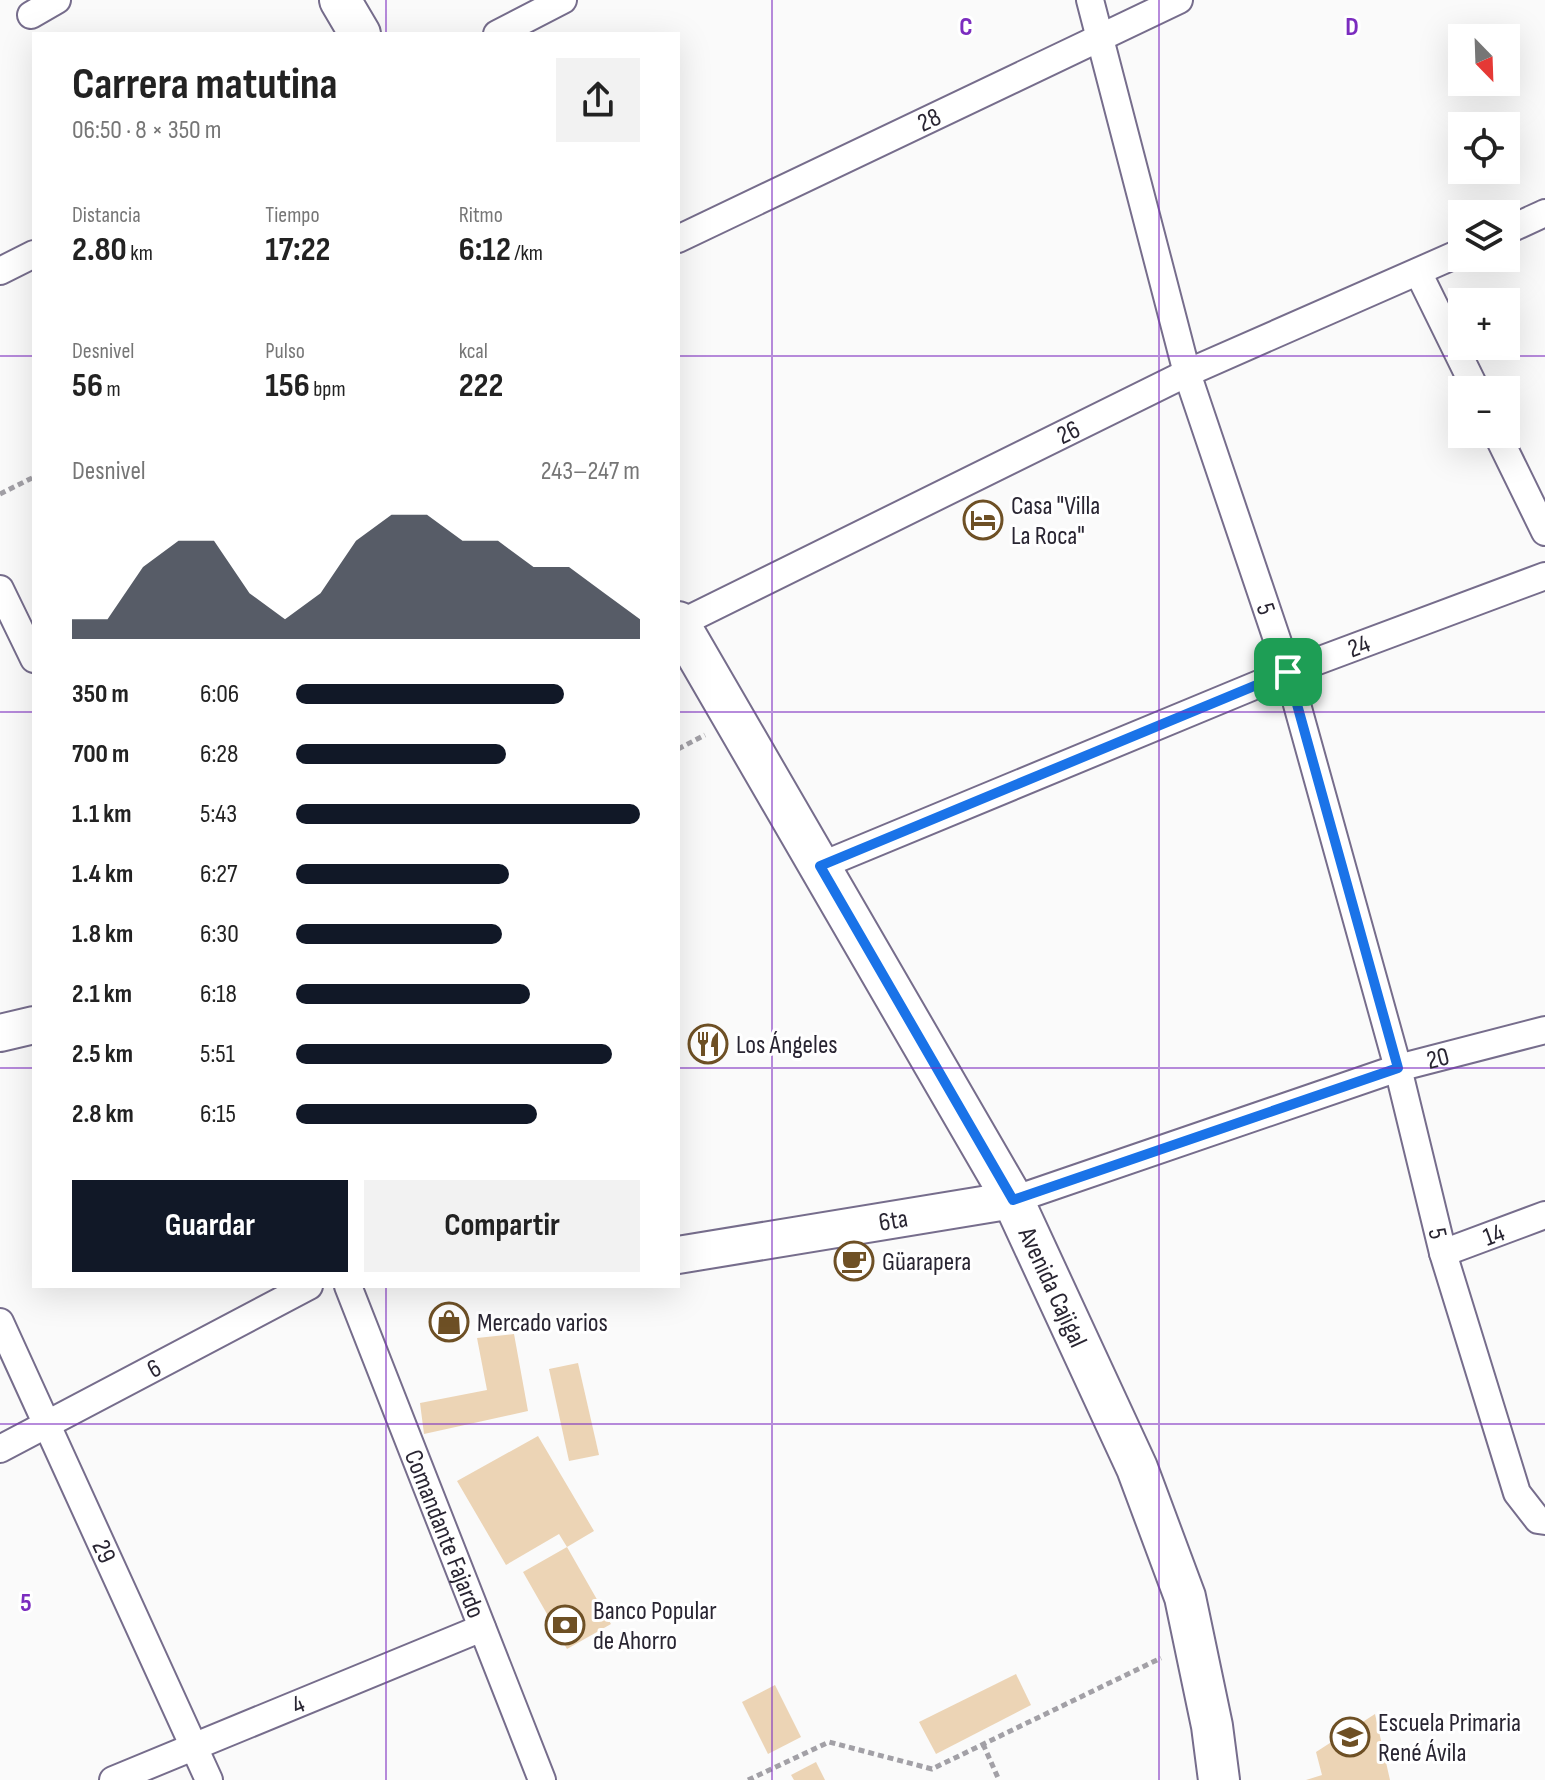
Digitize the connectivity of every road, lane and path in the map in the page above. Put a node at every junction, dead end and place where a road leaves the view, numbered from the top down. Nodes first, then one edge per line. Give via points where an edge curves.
1 (57, 0) edge
2 (340, 0) edge
3 (563, 0) edge
4 (1090, 0) edge
5 (1179, 0) edge
6 (31, 15) dead end
7 (359, 32) edge
8 (501, 32) edge
9 (1099, 39) junction
10 (1545, 213) edge
11 (1520, 225) edge
12 (680, 238) edge
13 (32, 255) edge
14 (1448, 258) edge
15 (0, 271) edge
16 (1418, 272) junction
17 (1187, 373) junction
18 (1469, 376) edge
19 (1504, 448) edge
20 (32, 478) edge
21 (0, 494) edge
22 (1545, 532) edge
23 (1545, 576) edge
24 (0, 589) edge
25 (680, 623) edge
26 (680, 625) edge
27 (32, 655) edge
28 (1288, 672) junction
29 (820, 866) junction
30 (32, 1025) edge
31 (1545, 1030) edge
32 (0, 1033) edge
33 (1398, 1068) junction
34 (1013, 1200) junction
35 (1545, 1215) edge
36 (1443, 1253) junction
37 (680, 1255) edge
38 (305, 1288) edge
39 (349, 1288) edge
40 (0, 1322) edge
41 (47, 1426) junction
42 (0, 1449) edge
43 (1545, 1521) edge
44 (482, 1628) junction
45 (1194, 1642) junction
46 (983, 1744) junction
47 (194, 1748) junction
48 (762, 1777) edge
49 (113, 1780) edge
50 (209, 1780) edge
51 (542, 1780) edge
52 (748, 1780) edge
53 (999, 1780) edge
54 (1219, 1780) edge

1 - 6 street
2 - 7 main road
3 - 8 street
4 - 9 street, 5
5 - 9 street, 28
9 - 12 street, 28
9 - 17 street, 5
10 - 11 street
13 - 15 street
14 - 16 street, 26
16 - 17 street, 26
16 - 18 street
17 - 25 street, 26
17 - 28 street, 5
19 - 22 street
20 - 21 path
23 - 28 street, 24
24 - 27 street
26 - 29 main road, Avenida Cajigal
28 - 29 street, 24
28 - 33 street, 5
29 - 34 main road, Avenida Cajigal
30 - 32 main road
31 - 33 street, 20
33 - 34 street, 20
33 - 36 street, 5
34 - 37 main road, 6ta
34 - 45 main road, Avenida Cajigal via 1137,1468 1185,1597
35 - 36 street, 14
36 - 43 street, 5 via 1517,1493 1538,1520
38 - 41 street, 6
39 - 44 street, Comandante Fajardo
40 - 41 street, 29
41 - 42 street, 6
41 - 47 street, 29
44 - 47 street, 4
44 - 51 street, Comandante Fajardo
45 - 46 path
45 - 54 main road, Avenida Cajigal
46 - 48 path via 932,1769 829,1742
46 - 53 path
47 - 49 street, 4
47 - 50 street, 29
48 - 52 path

